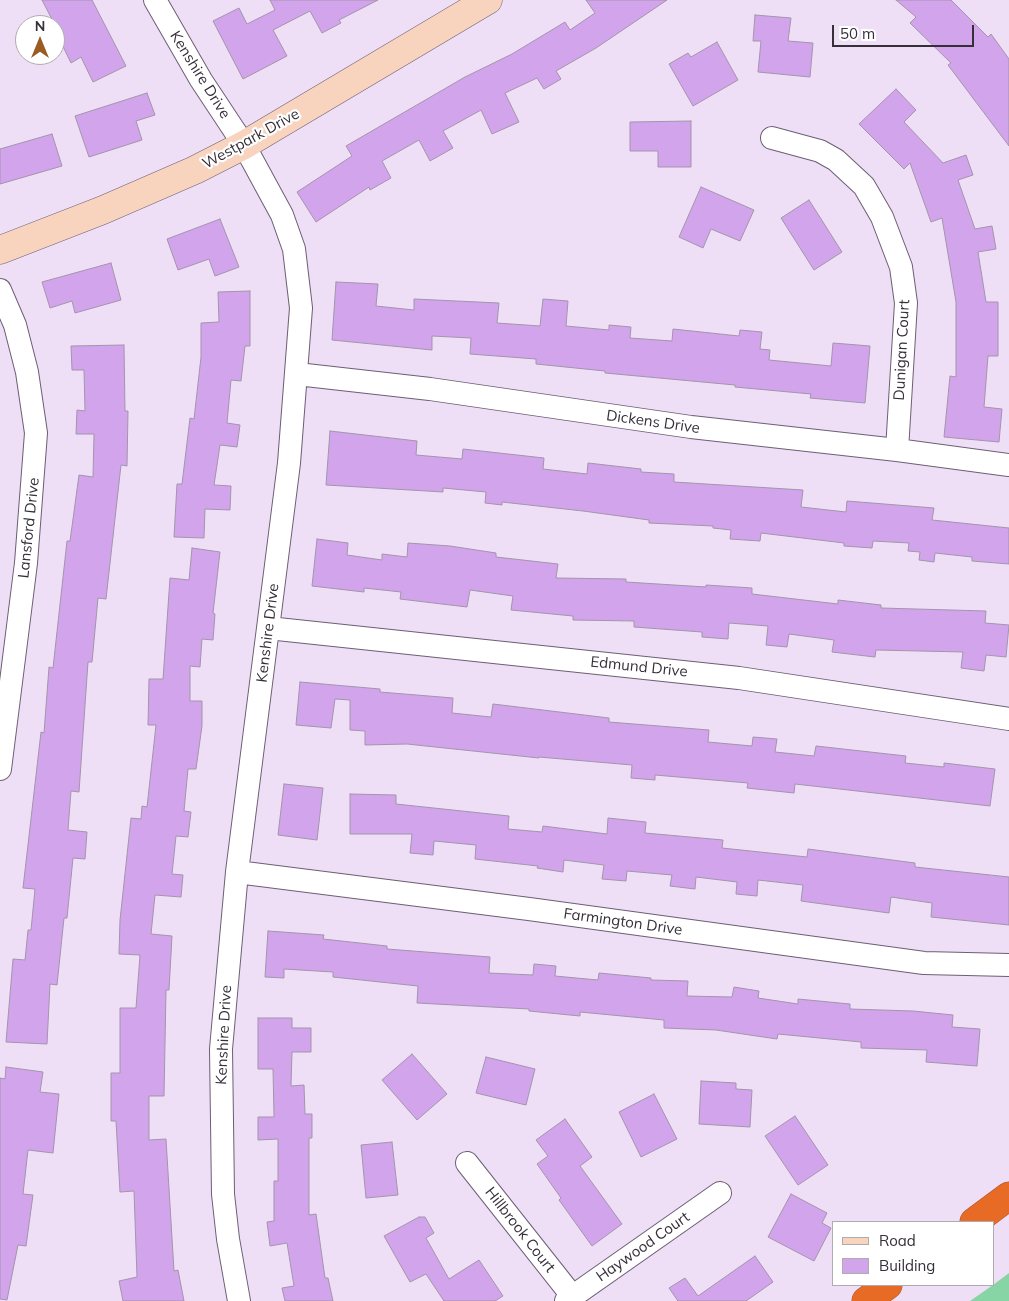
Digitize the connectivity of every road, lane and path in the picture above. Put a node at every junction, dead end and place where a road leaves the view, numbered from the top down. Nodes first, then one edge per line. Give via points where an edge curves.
1 (155, 0) edge
2 (488, 0) edge
3 (772, 138) dead end
4 (244, 145) junction
5 (0, 250) edge
6 (0, 290) edge
7 (297, 374) junction
8 (897, 450) junction
9 (1009, 465) edge
10 (268, 628) junction
11 (1009, 718) edge
12 (0, 769) edge
13 (237, 872) junction
14 (1009, 965) edge
15 (467, 1163) dead end
16 (720, 1193) dead end
17 (1009, 1196) edge
18 (975, 1221) edge
19 (887, 1286) edge
20 (570, 1299) edge
21 (239, 1301) edge
22 (866, 1301) edge

1 - 4 street, Kenshire Drive
2 - 4 street, Westpark Drive
3 - 8 street, Dunigan Court via 820,151 836,160 864,186 882,217 901,267 906,303
4 - 5 street, Westpark Drive via 187,174
4 - 7 street, Kenshire Drive via 282,215 294,249 301,308
6 - 12 street, Lansford Drive via 15,325 27,372 36,433 26,563
7 - 8 street, Dickens Drive via 430,389 692,427
7 - 10 street, Kenshire Drive
8 - 9 street, Dickens Drive
10 - 11 street, Edmund Drive via 739,678
10 - 13 street, Kenshire Drive
13 - 14 street, Farmington Drive via 924,963
13 - 21 street, Kenshire Drive via 221,1049 220,1126 222,1194
15 - 20 street, Hillbrook Court
16 - 20 street, Haywood Court
17 - 18 highway
19 - 22 highway

